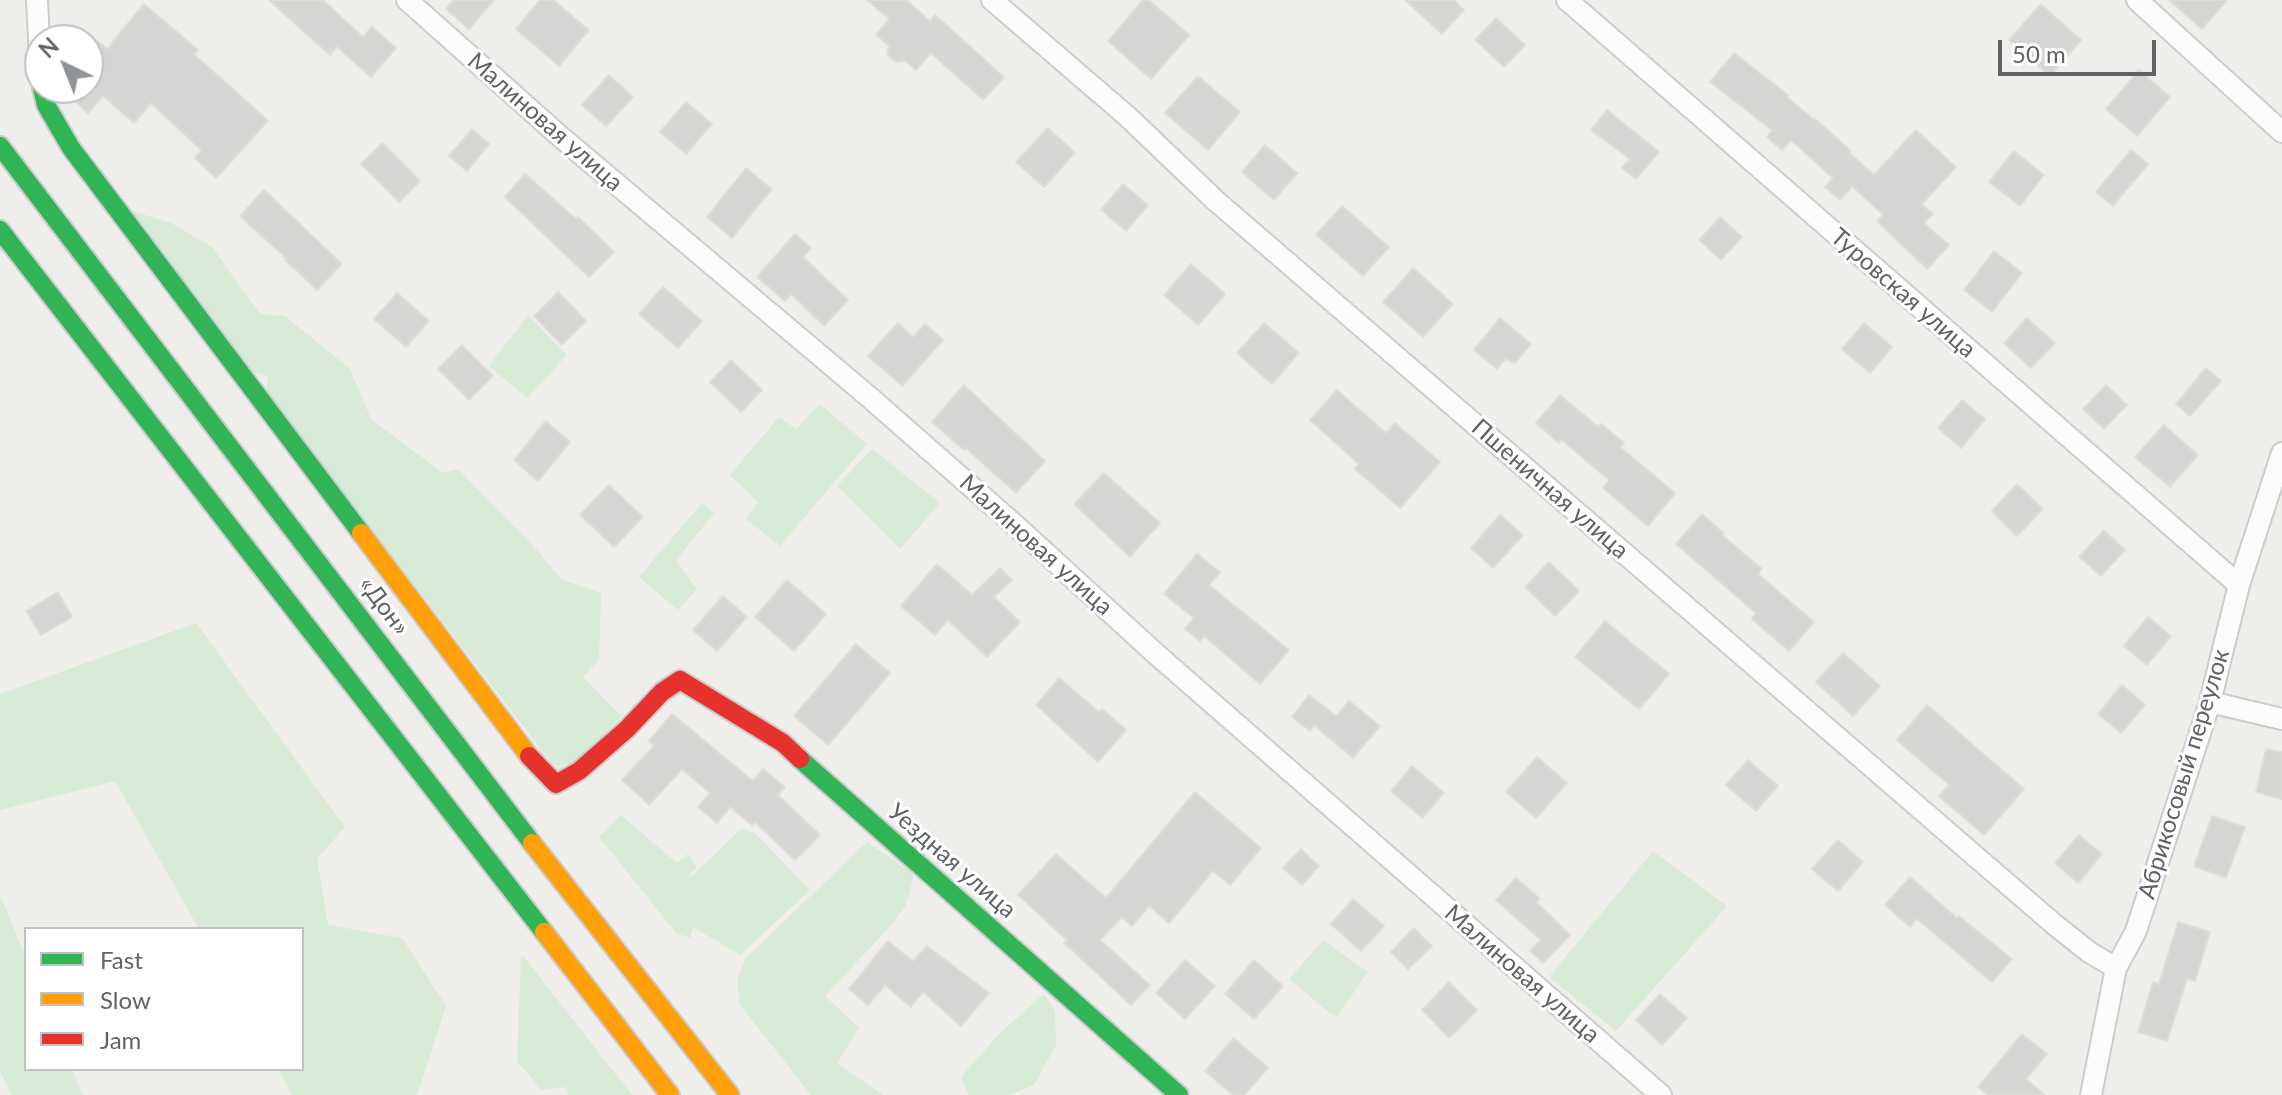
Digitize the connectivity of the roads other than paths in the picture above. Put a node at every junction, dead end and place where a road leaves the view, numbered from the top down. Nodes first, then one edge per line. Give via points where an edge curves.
1 (37, 0) edge
2 (407, 0) edge
3 (992, 0) edge
4 (1567, 0) edge
5 (2137, 0) edge
6 (38, 24) edge
7 (46, 104) edge
8 (2282, 132) edge
9 (0, 146) edge
10 (0, 230) edge
11 (2282, 453) edge
12 (2239, 585) junction
13 (2210, 702) junction
14 (2282, 719) edge
15 (2116, 968) junction
16 (670, 1095) edge
17 (730, 1095) edge
18 (1179, 1095) edge
19 (1661, 1095) edge
20 (2091, 1095) edge

1 - 6 street
2 - 19 street, Малиновая улица via 868,396
3 - 15 street, Пшеничная улица via 1216,201 2031,905
4 - 12 street, Туровская улица
5 - 8 street
7 - 18 main road, Уездная улица via 71,148 536,765 556,784 579,771 680,680 783,743
9 - 17 main road, «Дон» via 578,904
10 - 16 main road
11 - 12 street, Абрикосовый переулок
12 - 13 street, Абрикосовый переулок
13 - 14 street
13 - 15 street, Абрикосовый переулок via 2136,931
15 - 20 street, Абрикосовый переулок

